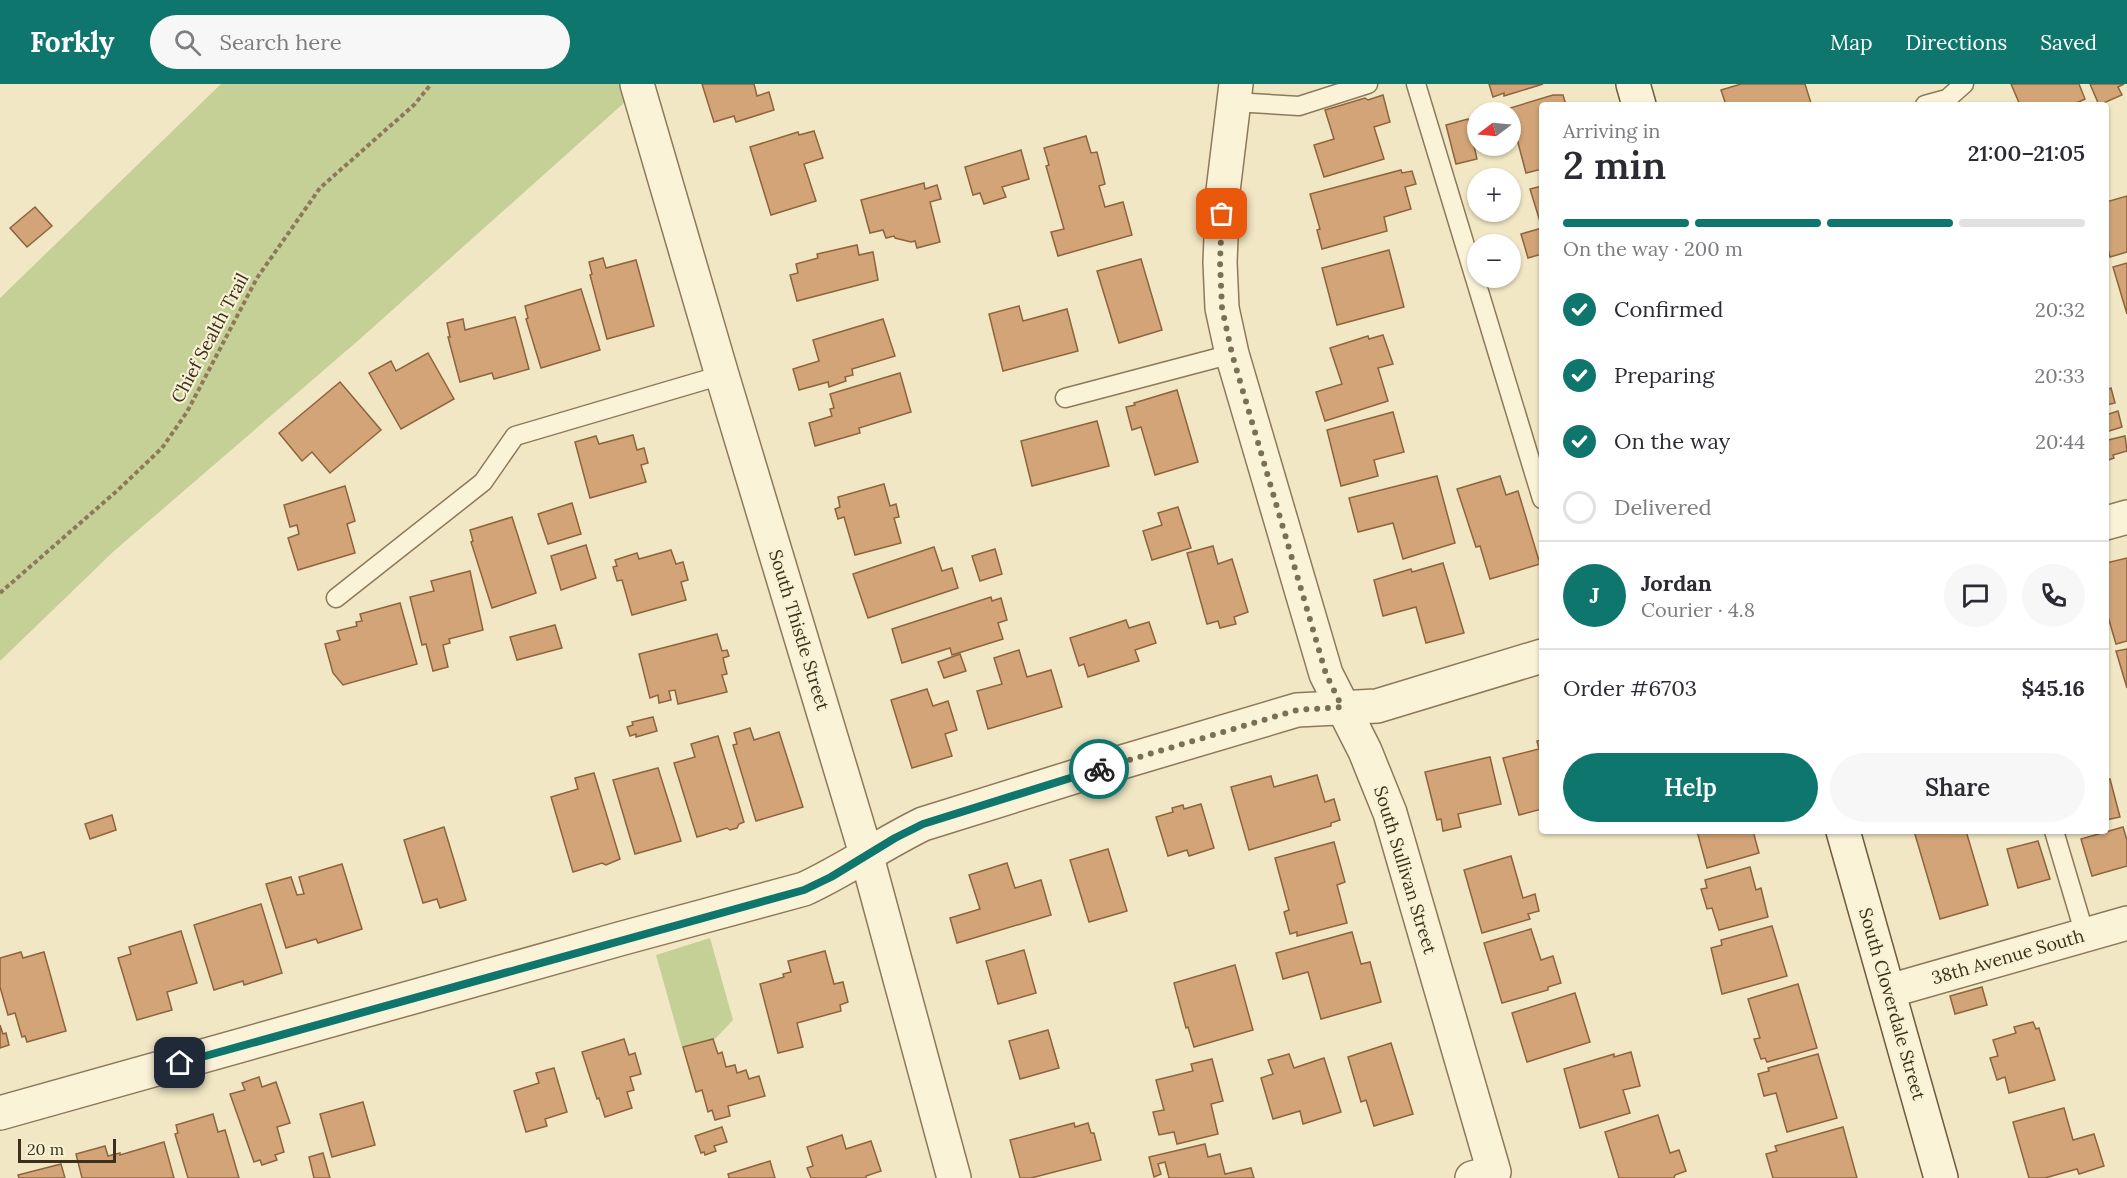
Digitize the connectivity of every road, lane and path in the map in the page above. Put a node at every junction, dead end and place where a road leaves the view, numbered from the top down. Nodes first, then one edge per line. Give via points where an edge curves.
1 (431, 84) edge
2 (637, 84) edge
3 (1368, 84) edge
4 (1416, 84) edge
5 (1633, 84) edge
6 (1964, 84) edge
7 (1235, 93) edge
8 (1638, 102) edge
9 (1936, 102) edge
10 (1232, 354) junction
11 (722, 375) junction
12 (1065, 398) dead end
13 (1539, 489) edge
14 (2127, 517) edge
15 (2109, 522) edge
16 (0, 593) edge
17 (336, 598) dead end
18 (1539, 657) edge
19 (1342, 707) junction
20 (1845, 834) edge
21 (2055, 834) edge
22 (867, 857) junction
23 (2127, 923) edge
24 (2085, 935) junction
25 (1889, 991) junction
26 (0, 1113) edge
27 (1483, 1175) edge
28 (954, 1178) edge
29 (1941, 1178) edge

1 - 16 path, Chief Sealth Trail via 415,104 320,188 257,278 187,412 162,448
2 - 11 street, South Thistle Street
3 - 7 lane via 1299,106
4 - 13 lane
5 - 8 street
6 - 9 lane via 1947,99
7 - 10 street, South Sullivan Street via 1223,191 1220,262 1222,308
10 - 12 lane
10 - 19 street, South Sullivan Street via 1326,674
11 - 17 lane via 515,436 483,482
11 - 22 street, South Thistle Street
14 - 15 street
18 - 19 street via 1377,706
19 - 22 street via 1297,710 923,824
19 - 27 street, South Sullivan Street via 1390,813
20 - 25 street, South Cloverdale Street
21 - 24 lane
22 - 26 street via 804,890
22 - 28 street, South Thistle Street
23 - 24 street, 38th Avenue South
24 - 25 street, 38th Avenue South
25 - 29 street, South Cloverdale Street

